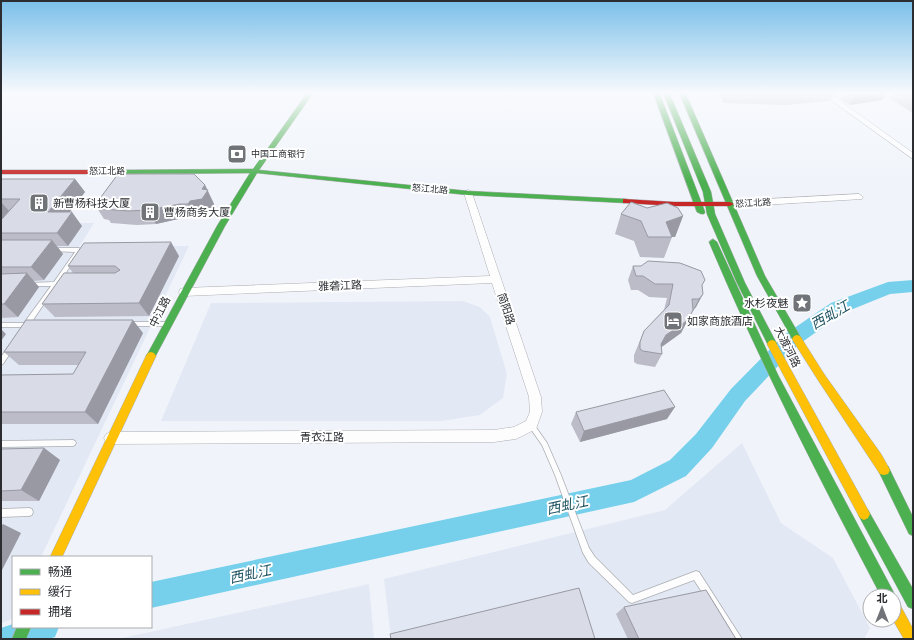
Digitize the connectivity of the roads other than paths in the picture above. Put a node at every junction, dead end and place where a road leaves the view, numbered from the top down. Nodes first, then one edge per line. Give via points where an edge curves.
1 (290, 122) edge
2 (667, 122) edge
3 (678, 122) edge
4 (695, 122) edge
5 (864, 122) edge
6 (686, 140) junction
7 (913, 157) edge
8 (712, 162) junction
9 (1, 172) edge
10 (254, 172) junction
11 (468, 193) junction
12 (859, 197) dead end
13 (730, 204) junction
14 (698, 205) junction
15 (709, 205) junction
16 (48, 250) edge
17 (496, 279) junction
18 (24, 284) edge
19 (55, 284) junction
20 (63, 284) edge
21 (184, 292) junction
22 (121, 324) edge
23 (168, 324) junction
24 (1, 325) edge
25 (27, 325) junction
26 (34, 325) edge
27 (22, 331) edge
28 (14, 343) edge
29 (1, 362) edge
30 (531, 425) junction
31 (111, 438) junction
32 (74, 443) dead end
33 (1, 444) edge
34 (29, 512) dead end
35 (1, 513) edge
36 (913, 530) edge
37 (56, 556) edge
38 (884, 588) edge
39 (913, 602) edge
40 (902, 623) edge
41 (24, 628) edge
42 (19, 639) edge
43 (738, 639) edge
44 (911, 639) edge

1 - 10 main road, 中江路
2 - 14 main road
3 - 6 main road, 大渡河路
4 - 8 main road, 大渡河路
5 - 7 street
6 - 8 main road
6 - 15 main road, 大渡河路 via 707,192
8 - 13 main road, 大渡河路
9 - 10 main road, 怒江北路
10 - 11 main road, 怒江北路
10 - 21 main road, 中江路
11 - 14 main road, 怒江北路
11 - 17 street, 简阳路
12 - 13 street, 怒江北路
13 - 15 main road, 怒江北路
13 - 36 main road, 大渡河路 via 761,276 785,320 877,458
14 - 15 main road, 怒江北路
14 - 38 main road via 733,293 770,374
15 - 39 main road, 大渡河路 via 741,283 781,362
16 - 19 lane via 79,250
17 - 21 street, 雅砻江路
17 - 30 street, 简阳路 via 535,397 536,412
18 - 19 lane
19 - 20 lane
19 - 25 lane
21 - 23 main road, 中江路
22 - 23 lane
23 - 31 main road, 中江路
24 - 25 lane
25 - 26 lane
25 - 27 lane
28 - 29 lane
30 - 31 street, 青衣江路 via 516,433 494,436
30 - 43 lane via 544,443 575,524 592,560 632,599 696,575
31 - 37 main road, 中江路
32 - 33 lane
34 - 35 lane
40 - 44 main road
41 - 42 main road

